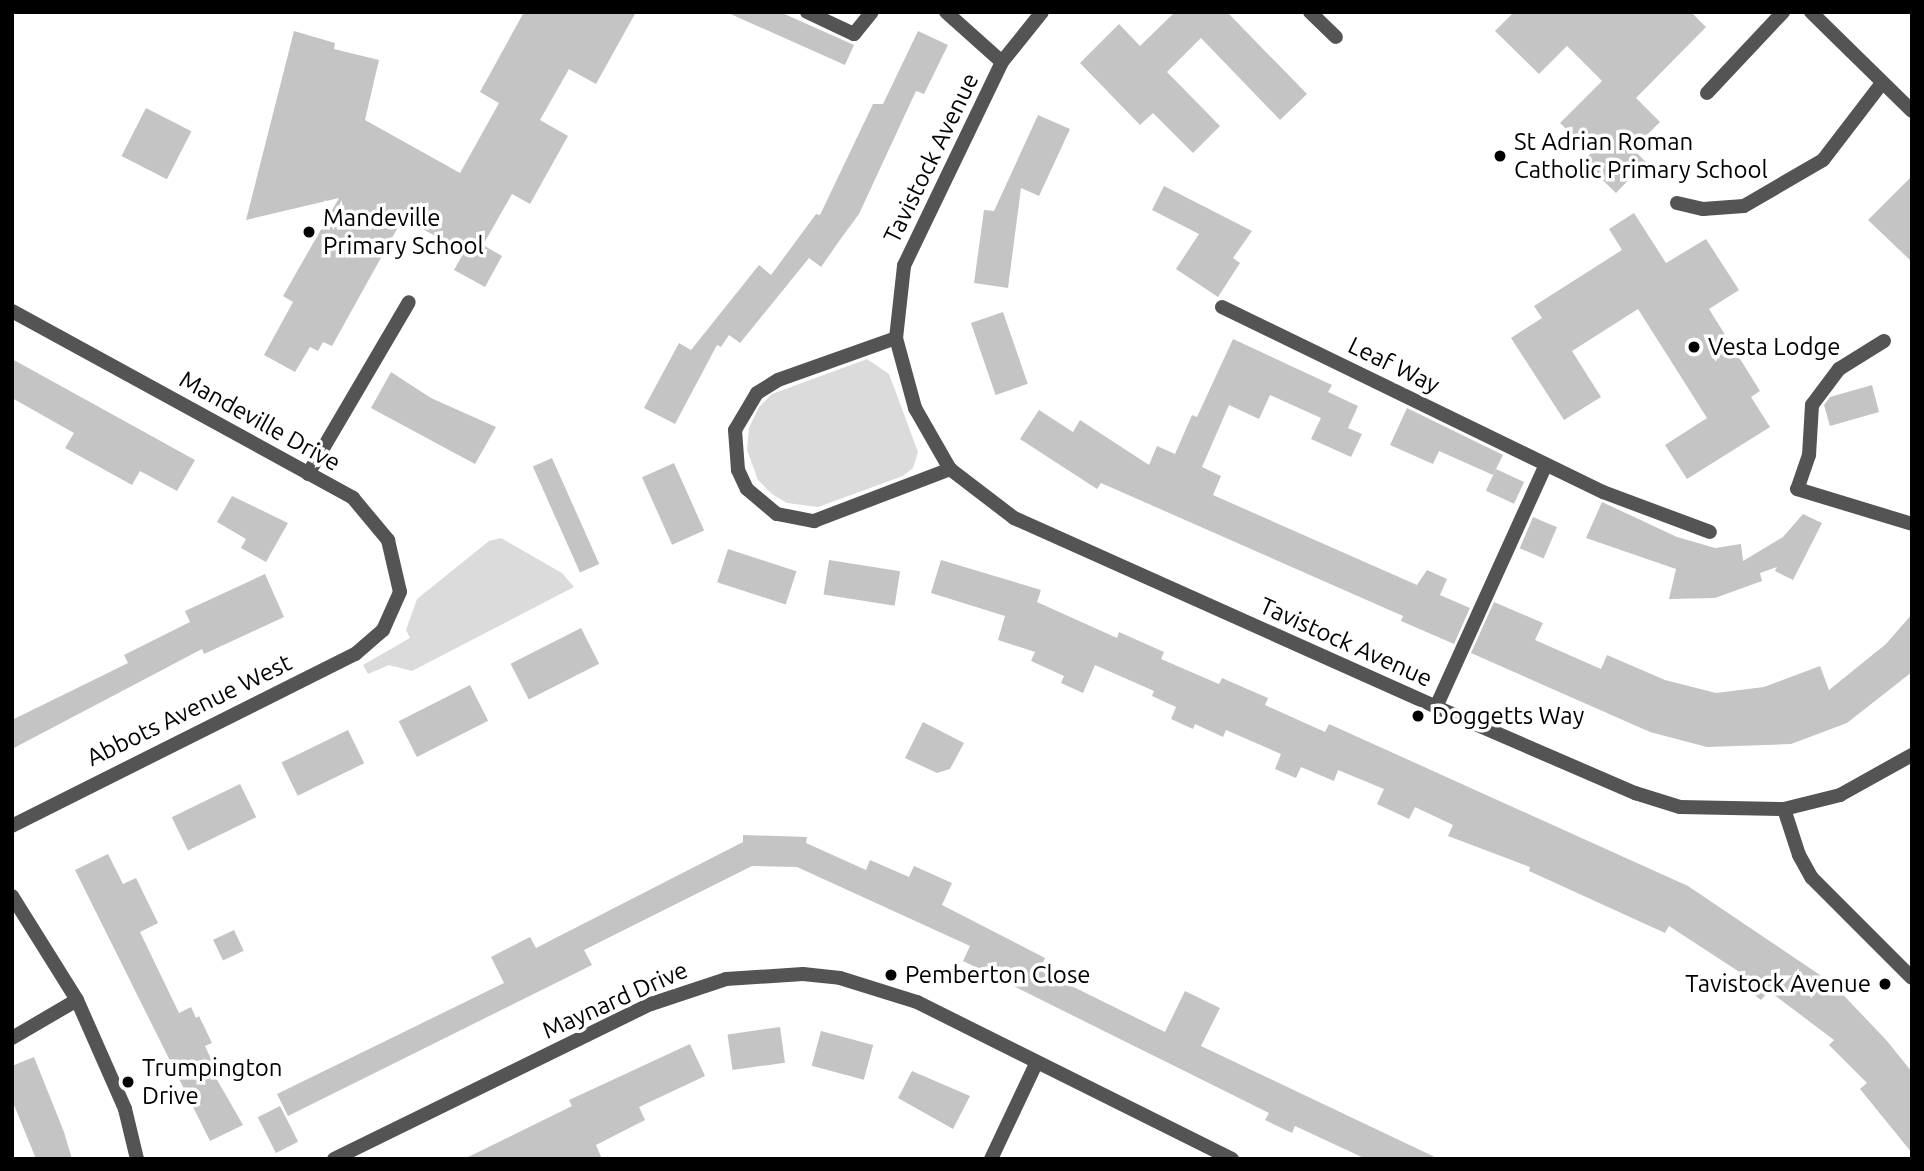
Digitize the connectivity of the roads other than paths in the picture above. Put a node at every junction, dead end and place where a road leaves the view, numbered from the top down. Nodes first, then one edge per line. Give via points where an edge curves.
1 (807, 12) edge
2 (872, 12) edge
3 (946, 12) edge
4 (1042, 12) edge
5 (1311, 12) edge
6 (1783, 12) edge
7 (1811, 12) edge
8 (1336, 37) dead end
9 (1002, 62) junction
10 (1882, 83) junction
11 (1706, 93) dead end
12 (1912, 111) edge
13 (1677, 203) dead end
14 (409, 302) dead end
15 (1222, 307) dead end
16 (12, 311) edge
17 (895, 338) junction
18 (1884, 341) dead end
19 (1546, 465) junction
20 (950, 469) junction
21 (308, 474) junction
22 (1912, 524) edge
23 (1710, 532) dead end
24 (383, 631) joint
25 (1436, 708) junction
26 (1912, 755) edge
27 (1784, 809) junction
28 (12, 826) edge
29 (12, 896) edge
30 (1912, 978) edge
31 (77, 1000) junction
32 (12, 1038) edge
33 (1036, 1064) junction
34 (137, 1159) edge
35 (334, 1159) edge
36 (991, 1159) edge
37 (1232, 1159) edge

1 - 2 street via 854,34
3 - 9 street
4 - 9 street, Tavistock Avenue
5 - 8 street
6 - 11 street
7 - 10 street
9 - 17 street, Tavistock Avenue via 904,266
10 - 12 street
10 - 13 street via 1823,160 1744,206 1703,209
14 - 21 street
15 - 19 street, Leaf Way
16 - 21 street, Mandeville Drive
17 - 20 street, Tavistock Avenue via 915,408
17 - 20 street via 778,380 757,393 735,430 738,470 747,489 777,514 814,521
18 - 22 street via 1839,369 1812,405 1809,455 1797,489
19 - 23 street, Leaf Way via 1602,492
19 - 25 street
20 - 25 street, Tavistock Avenue via 1014,518
21 - 24 street, Mandeville Drive via 353,498 388,540 400,592
24 - 28 street, Abbots Avenue West via 355,654
25 - 27 street, Tavistock Avenue via 1635,793 1680,807
26 - 27 street, Tavistock Avenue via 1840,795
27 - 30 street via 1812,878
29 - 31 street
31 - 32 street
31 - 34 street via 125,1109
33 - 35 street, Maynard Drive via 917,1002 873,987 803,974 726,979 650,1004
33 - 36 street
33 - 37 street, Maynard Drive

